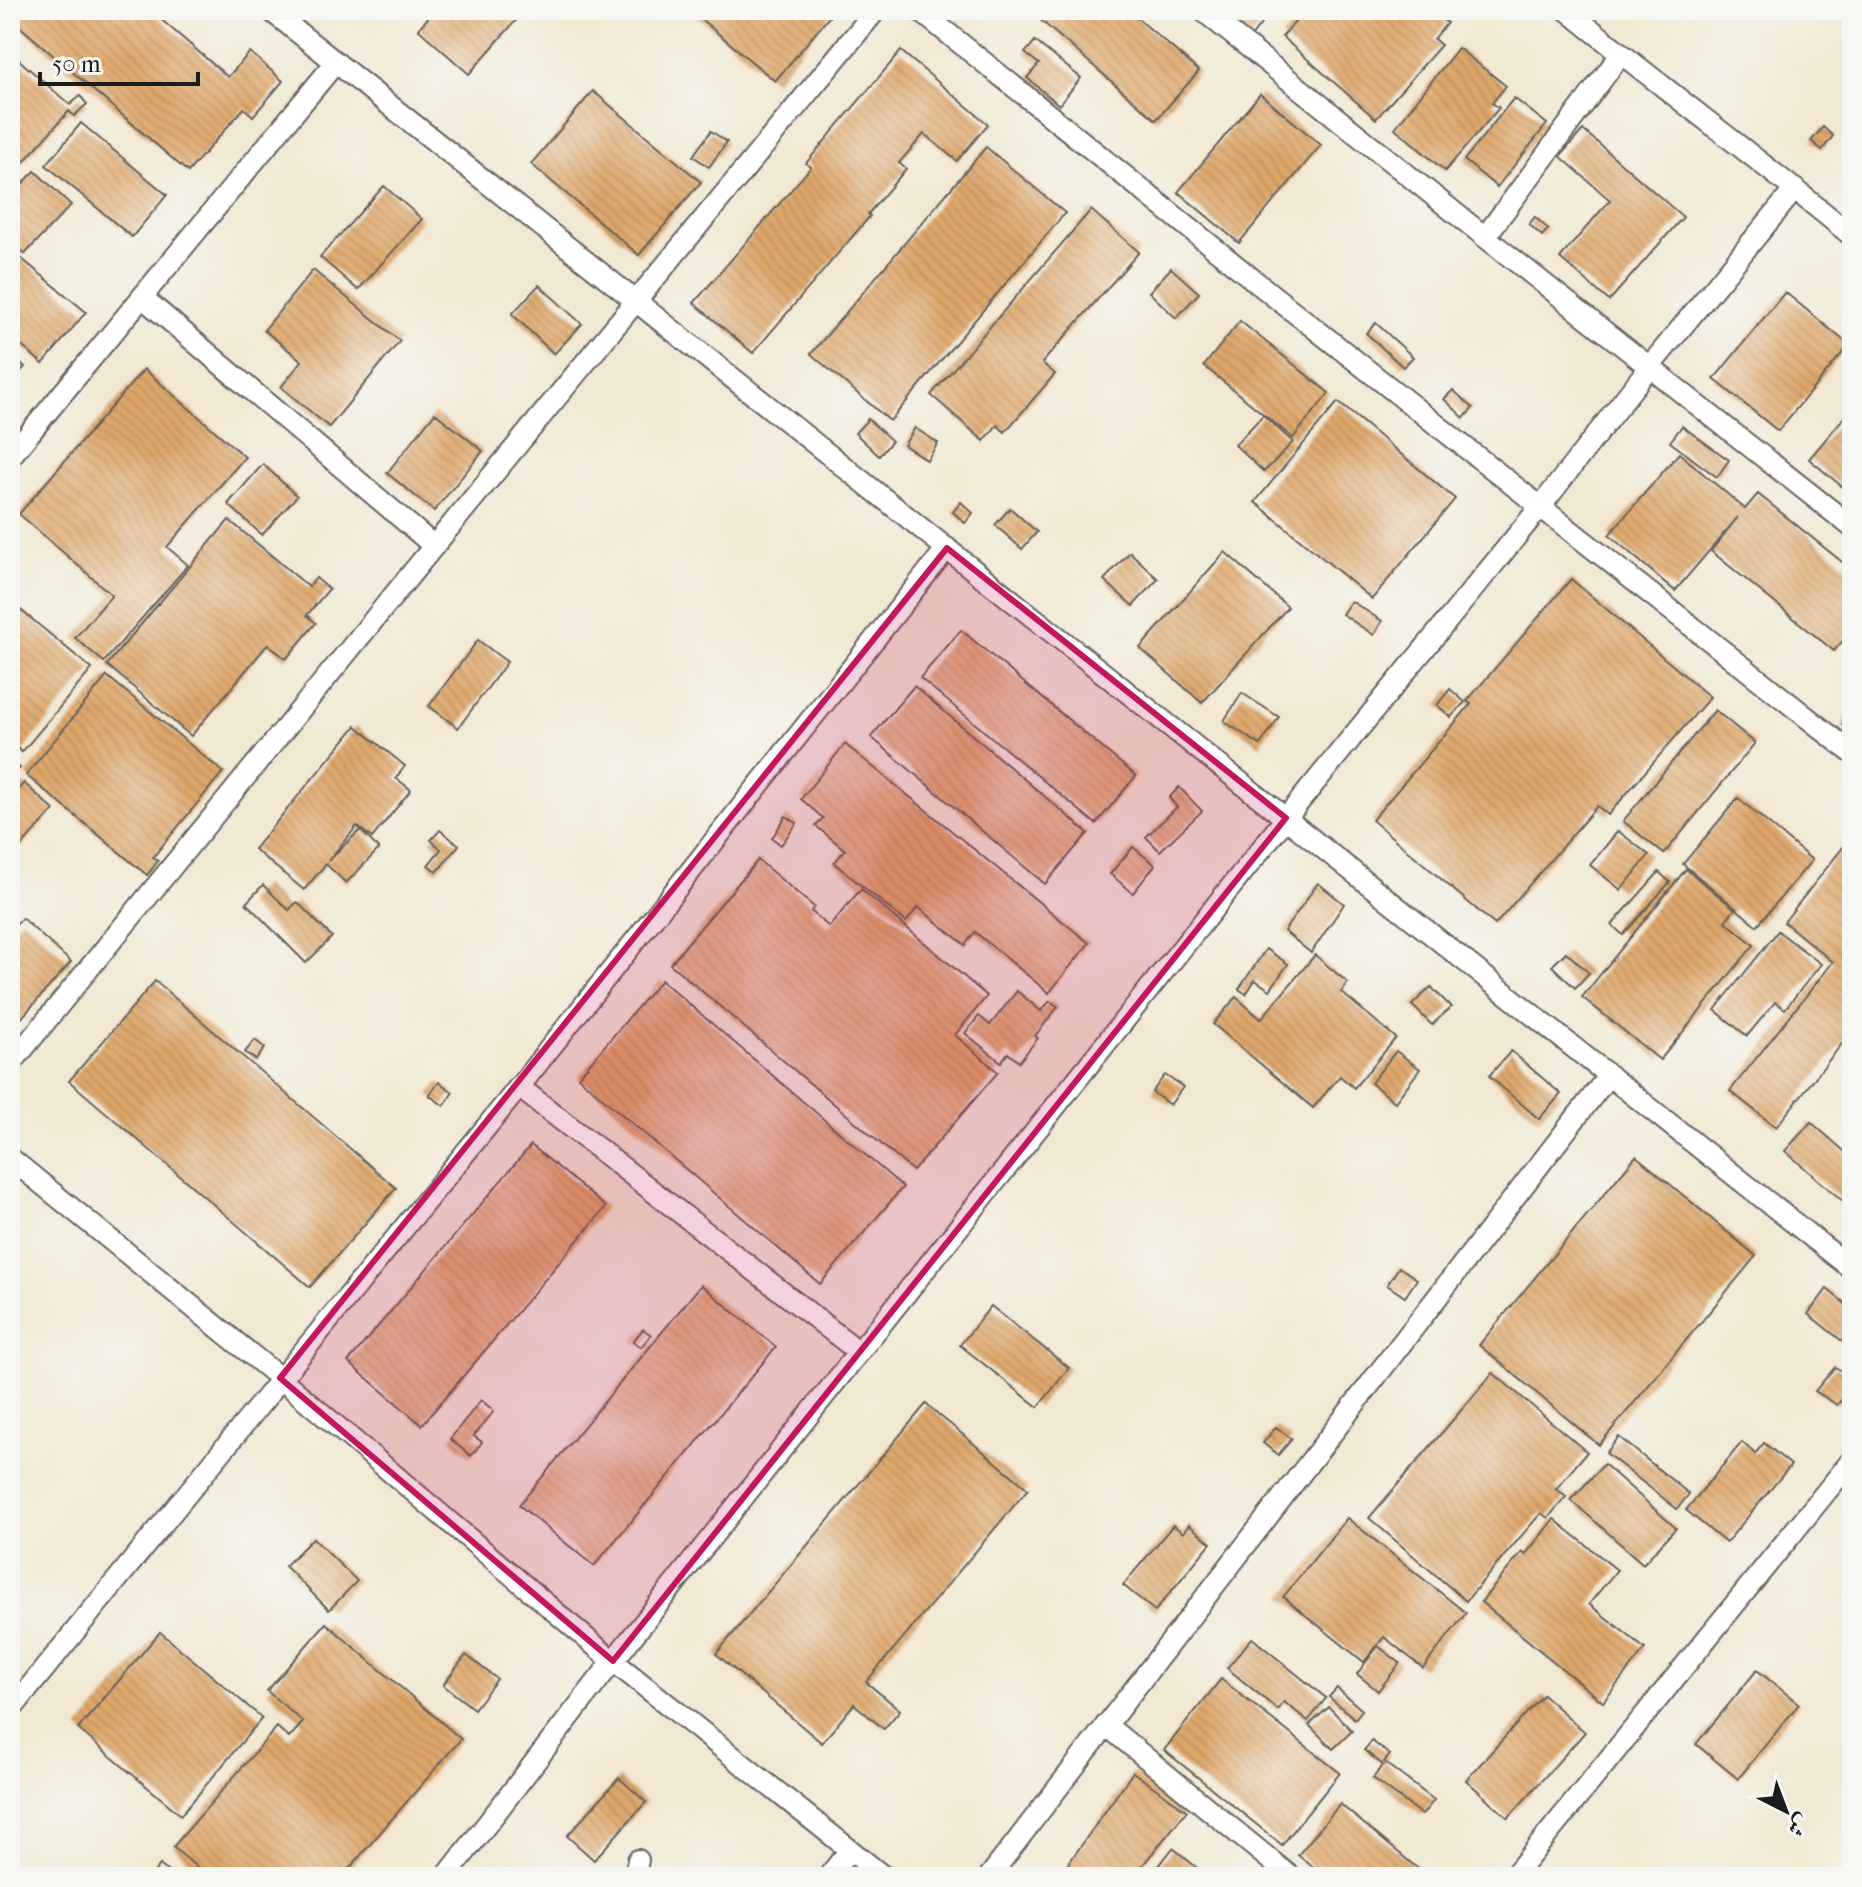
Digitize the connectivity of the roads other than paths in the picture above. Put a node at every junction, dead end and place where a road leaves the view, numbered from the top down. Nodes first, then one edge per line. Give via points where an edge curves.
1 (270, 10) edge
2 (876, 10) edge
3 (919, 10) edge
4 (1202, 10) edge
5 (1567, 10) edge
6 (1621, 54) junction
7 (336, 62) junction
8 (1795, 189) junction
9 (1852, 236) edge
10 (1485, 237) junction
11 (142, 297) junction
12 (636, 301) junction
13 (1650, 366) junction
14 (10, 457) edge
15 (1541, 506) junction
16 (1852, 527) edge
17 (434, 546) junction
18 (947, 548) junction
19 (1852, 753) edge
20 (1286, 818) junction
21 (10, 1065) edge
22 (1609, 1075) junction
23 (519, 1087) junction
24 (10, 1158) edge
25 (1852, 1269) edge
26 (859, 1352) junction
27 (280, 1378) junction
28 (1852, 1460) edge
29 (613, 1661) junction
30 (10, 1711) edge
31 (1106, 1725) junction
32 (850, 1850) junction
33 (446, 1877) edge
34 (828, 1877) edge
35 (884, 1877) edge
36 (989, 1877) edge
37 (1291, 1877) edge
38 (1513, 1877) edge

1 - 7 street
2 - 12 street
3 - 15 street
4 - 10 street
5 - 6 street
6 - 8 street
6 - 10 street
7 - 11 street
7 - 12 street
8 - 9 street
8 - 13 street
10 - 13 street
11 - 14 street
11 - 17 street
12 - 17 street
12 - 18 street
13 - 15 street
13 - 16 street
15 - 19 street
15 - 20 street
17 - 21 street
18 - 20 street
18 - 23 street
20 - 22 street
20 - 26 street
22 - 25 street
22 - 31 street
23 - 26 street
23 - 27 street
24 - 27 street
26 - 29 street
27 - 29 street
27 - 30 street
28 - 38 street
29 - 32 street
29 - 33 street
31 - 36 street
31 - 37 street
32 - 34 street
32 - 35 street

